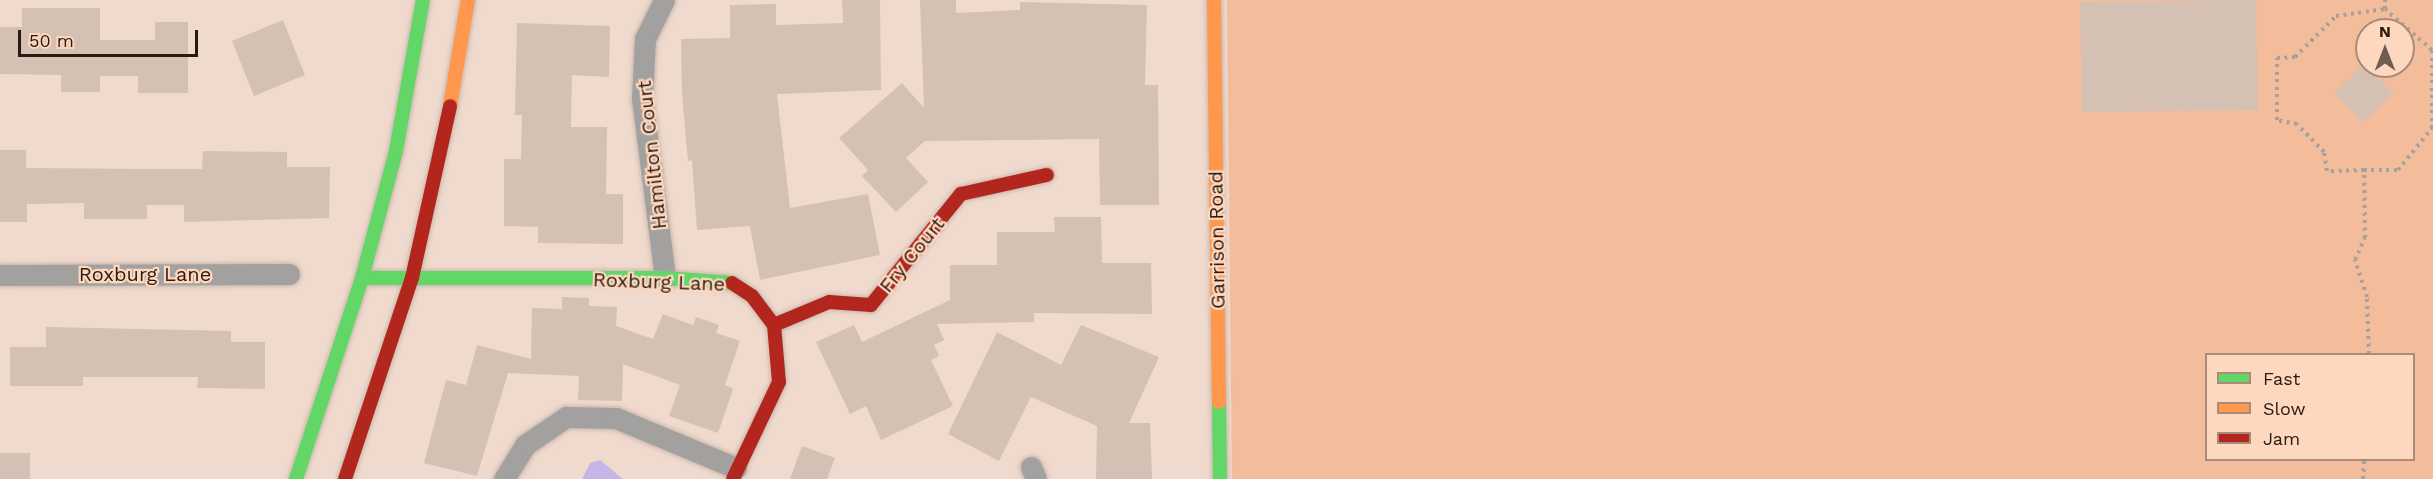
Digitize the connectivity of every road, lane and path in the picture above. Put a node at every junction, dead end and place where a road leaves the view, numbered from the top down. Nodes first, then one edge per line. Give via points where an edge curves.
1 (423, 0) edge
2 (468, 0) edge
3 (664, 0) edge
4 (1214, 0) edge
5 (2385, 0) edge
6 (2385, 9) junction
7 (2364, 170) junction
8 (1047, 175) dead end
9 (0, 274) edge
10 (289, 274) dead end
11 (362, 278) junction
12 (412, 279) junction
13 (665, 279) junction
14 (774, 325) junction
15 (2369, 353) edge
16 (2364, 461) edge
17 (734, 474) edge
18 (296, 479) edge
19 (345, 479) edge
20 (504, 479) edge
21 (1220, 479) edge
22 (2363, 479) edge

1 - 11 street via 396,151
2 - 12 street via 442,156
3 - 13 street, Hamilton Court via 645,39 642,98
4 - 21 street, Garrison Road
5 - 6 path
6 - 7 path via 2432,50 2432,128 2398,170
6 - 7 path via 2336,16 2295,57 2277,58 2277,120 2296,123 2324,152 2326,171
7 - 15 path via 2365,238 2355,260 2367,297
8 - 14 street, Fry Court via 961,194 871,305 829,302
9 - 10 street, Roxburg Lane
11 - 12 street, Roxburg Lane
11 - 18 street
12 - 13 street, Roxburg Lane
12 - 19 street
13 - 14 street, Roxburg Lane via 731,282 752,296
14 - 17 street via 779,382
16 - 22 path
17 - 20 street via 616,417 566,417 525,445

